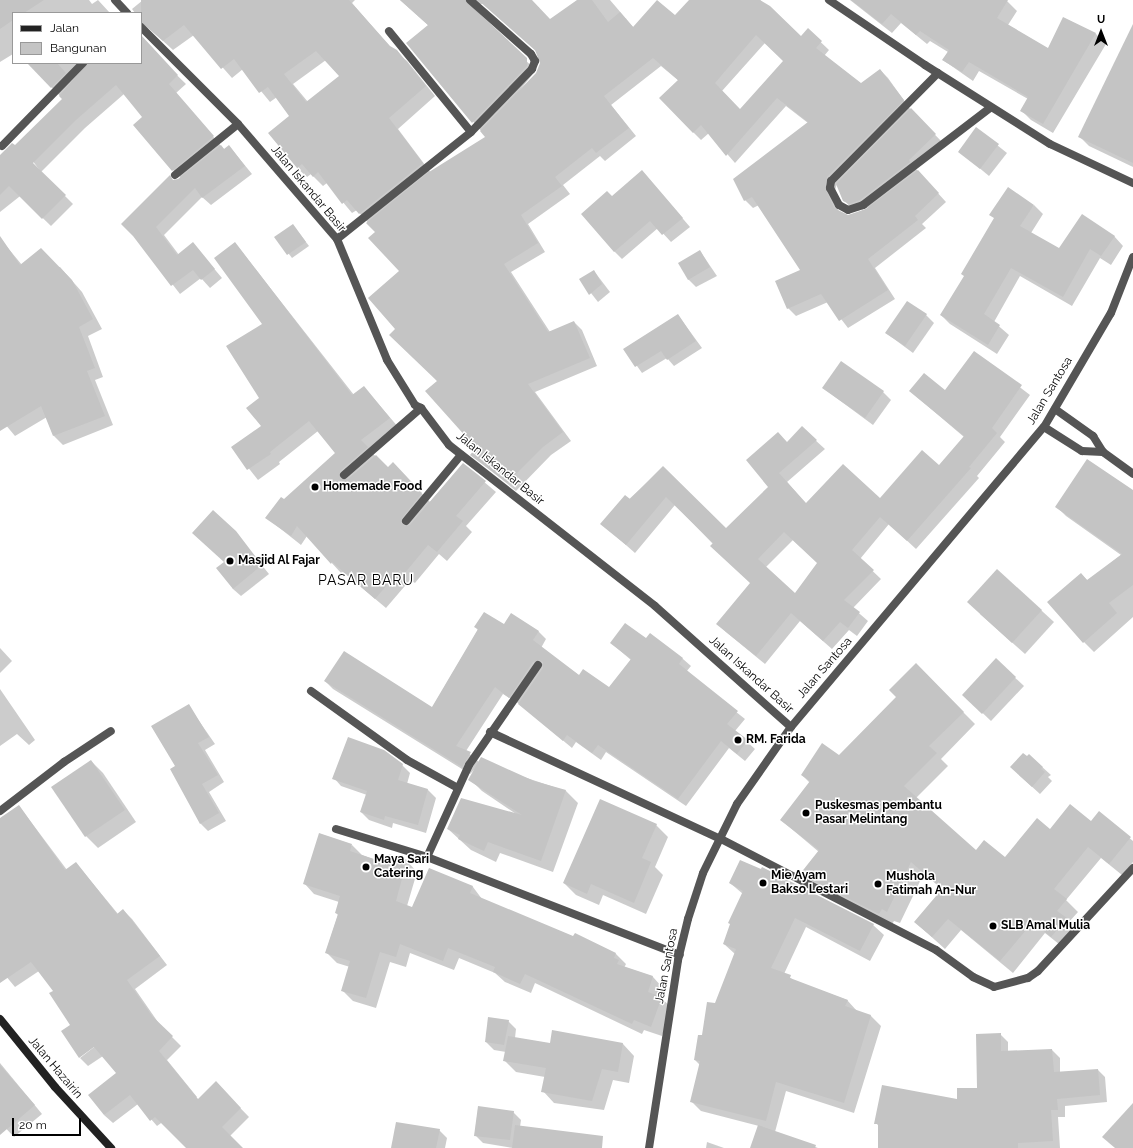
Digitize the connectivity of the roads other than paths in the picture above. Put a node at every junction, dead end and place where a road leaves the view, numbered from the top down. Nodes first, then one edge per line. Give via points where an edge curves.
1 (115, 0) edge
2 (470, 0) edge
3 (829, 0) edge
4 (126, 12) edge
5 (142, 28) edge
6 (389, 31) dead end
7 (82, 64) edge
8 (938, 74) junction
9 (991, 107) junction
10 (238, 124) junction
11 (471, 132) junction
12 (2, 146) dead end
13 (175, 175) dead end
14 (1133, 183) edge
15 (337, 239) junction
16 (1133, 257) edge
17 (421, 408) junction
18 (1054, 409) junction
19 (1044, 427) junction
20 (1103, 452) junction
21 (461, 455) junction
22 (1133, 474) edge
23 (344, 475) dead end
24 (406, 521) dead end
25 (538, 665) dead end
26 (311, 691) dead end
27 (791, 727) junction
28 (111, 731) dead end
29 (490, 732) junction
30 (458, 788) junction
31 (0, 811) edge
32 (336, 830) dead end
33 (721, 839) junction
34 (427, 857) junction
35 (1133, 868) edge
36 (680, 955) junction
37 (0, 1020) edge
38 (111, 1148) edge
39 (649, 1148) edge

1 - 4 street
2 - 11 street via 531,54 535,61 532,69
3 - 8 street
5 - 10 street, Jalan Iskandar Basir
6 - 11 street
7 - 12 street
8 - 9 street
8 - 9 street via 831,181 830,188 839,205 848,210 863,205
9 - 14 street via 1050,144
10 - 13 street
10 - 15 street, Jalan Iskandar Basir
11 - 15 street
15 - 17 street, Jalan Iskandar Basir via 387,360 415,405
16 - 18 street, Jalan Santosa via 1111,313
17 - 21 street, Jalan Iskandar Basir via 449,445
17 - 23 street
18 - 19 street, Jalan Santosa
18 - 20 street via 1093,436
19 - 20 street via 1082,451
19 - 27 street, Jalan Santosa
20 - 22 street
21 - 24 street
21 - 27 street, Jalan Iskandar Basir via 655,606
25 - 29 street
26 - 30 street via 407,760
27 - 33 street, Jalan Santosa via 737,804
28 - 31 street via 64,762
29 - 30 street
29 - 33 street
30 - 34 street
32 - 34 street
33 - 35 street via 936,950 973,977 994,988 1028,978 1038,971
33 - 36 street, Jalan Santosa via 703,873
34 - 36 street
36 - 39 street, Jalan Santosa
37 - 38 main road, Jalan Hazairin via 55,1087

